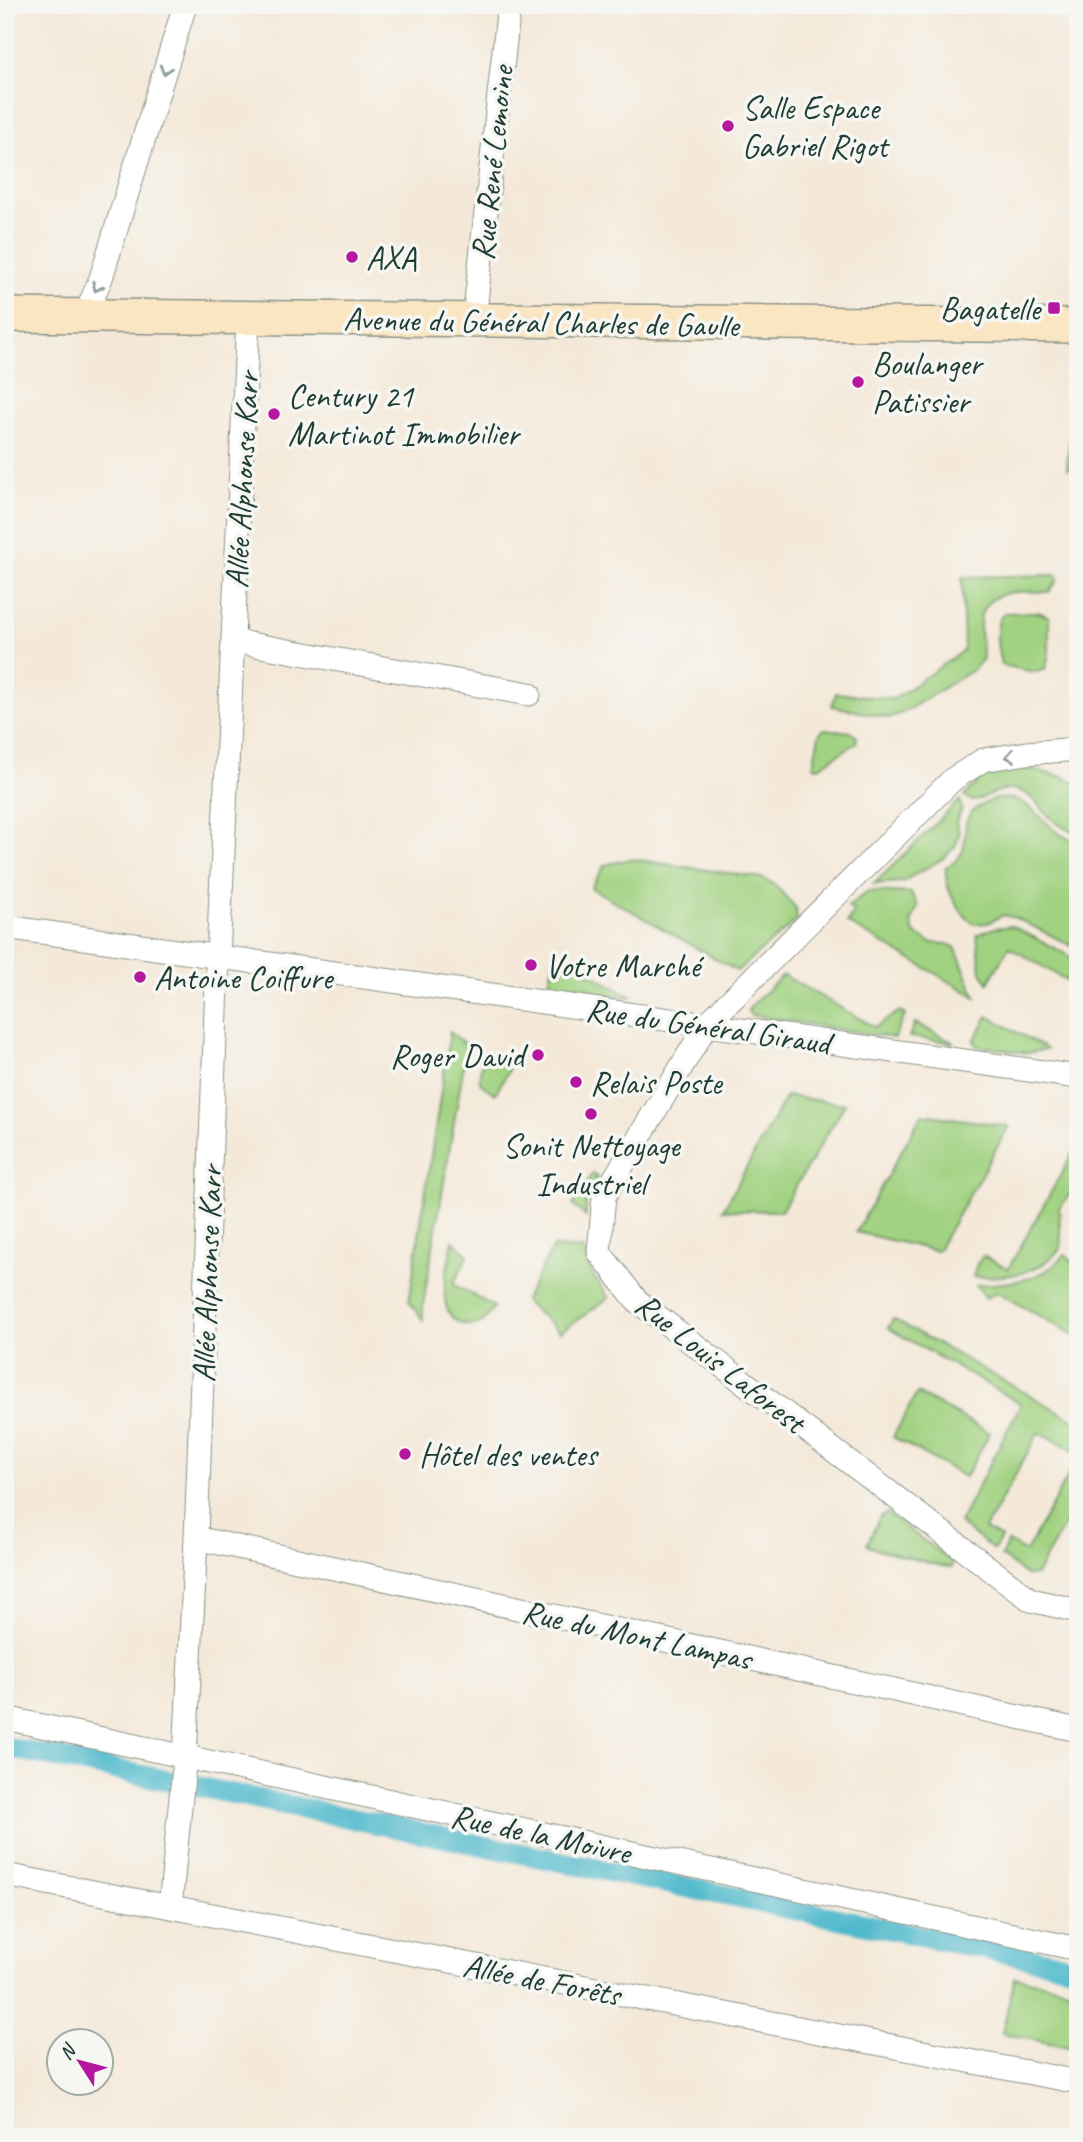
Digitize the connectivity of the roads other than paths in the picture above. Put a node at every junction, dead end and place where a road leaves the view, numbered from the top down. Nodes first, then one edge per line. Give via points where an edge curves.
1 (185, 5) edge
2 (509, 5) edge
3 (5, 315) edge
4 (85, 316) junction
5 (248, 318) junction
6 (474, 320) junction
7 (1078, 326) edge
8 (233, 641) junction
9 (529, 694) dead end
10 (1078, 749) edge
11 (5, 927) edge
12 (218, 958) junction
13 (707, 1024) junction
14 (1078, 1077) edge
15 (196, 1538) junction
16 (1078, 1611) edge
17 (5, 1718) edge
18 (1078, 1730) edge
19 (184, 1759) junction
20 (5, 1875) edge
21 (170, 1907) junction
22 (1078, 1949) edge
23 (1078, 2082) edge

1 -> 4 street via 101,278
2 - 6 street, Rue René Lemoine
3 - 4 main road, Avenue du Général Charles de Gaulle
4 - 5 main road, Avenue du Général Charles de Gaulle
5 - 6 main road, Avenue du Général Charles de Gaulle
5 - 8 street, Allée Alphonse Karr
6 - 7 main road, Avenue du Général Charles de Gaulle
8 - 9 street
8 - 12 street, Allée Alphonse Karr
10 -> 13 street, Rue Louis Laforest via 983,760 953,779
11 - 12 street, Rue du Général Giraud
12 - 13 street, Rue du Général Giraud
12 - 15 street, Allée Alphonse Karr
13 - 14 street, Rue du Général Giraud
13 - 16 street, Rue Louis Laforest via 604,1196 599,1252 638,1301 1031,1600
15 - 18 street, Rue du Mont Lampas
15 - 19 street, Allée Alphonse Karr
17 - 19 street, Rue de la Moivre
19 - 21 street, Allée Alphonse Karr
19 - 22 street, Rue de la Moivre
20 - 21 street, Allée de Forêts
21 - 23 street, Allée de Forêts

